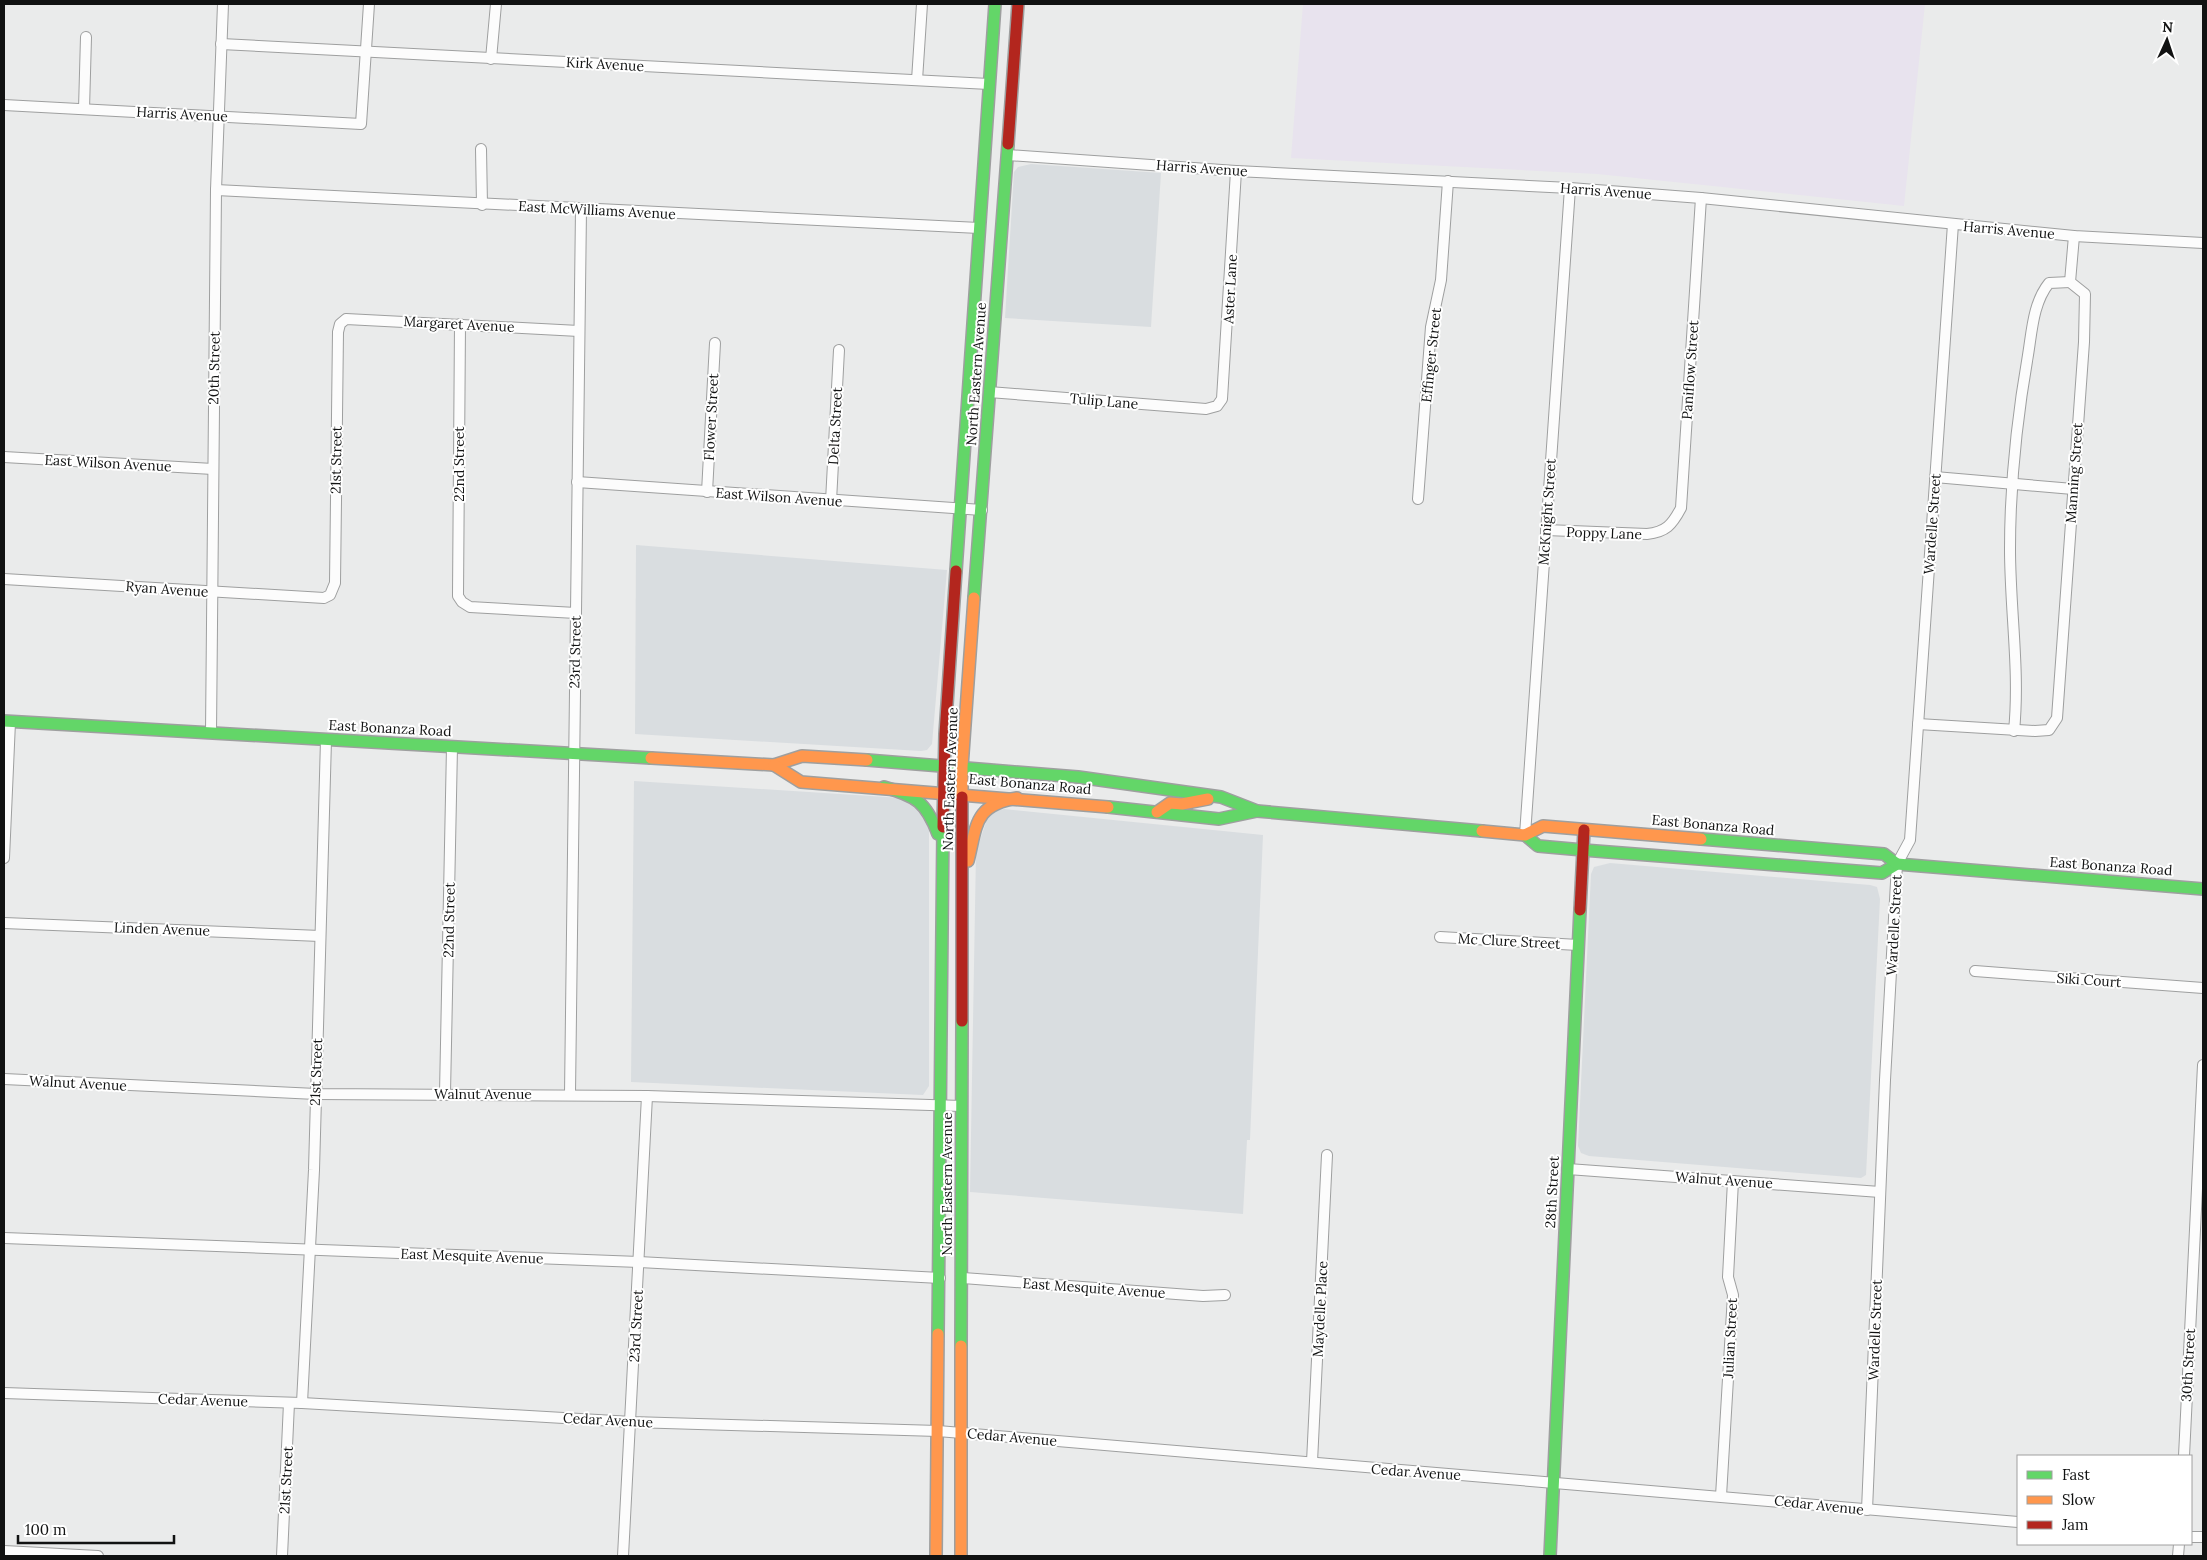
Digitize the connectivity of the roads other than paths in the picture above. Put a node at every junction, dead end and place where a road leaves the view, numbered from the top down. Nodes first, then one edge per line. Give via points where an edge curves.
1 (223, 4) edge
2 (369, 4) edge
3 (496, 4) edge
4 (922, 4) edge
5 (995, 4) edge
6 (1018, 4) edge
7 (86, 37) dead end
8 (221, 44) junction
9 (992, 49) junction
10 (366, 52) junction
11 (491, 58) junction
12 (917, 80) junction
13 (989, 84) junction
14 (4, 105) edge
15 (84, 109) junction
16 (217, 116) junction
17 (481, 149) dead end
18 (1008, 155) junction
19 (1236, 171) junction
20 (1448, 181) junction
21 (1570, 188) junction
22 (216, 190) junction
23 (1700, 198) junction
24 (482, 205) junction
25 (581, 210) junction
26 (1954, 224) junction
27 (979, 228) junction
28 (2074, 236) junction
29 (2203, 243) edge
30 (2070, 282) junction
31 (340, 324) joint
32 (460, 324) junction
33 (994, 327) junction
34 (579, 331) junction
35 (715, 343) dead end
36 (839, 350) dead end
37 (989, 392) junction
38 (1218, 406) joint
39 (4, 457) edge
40 (213, 469) junction
41 (1935, 477) junction
42 (577, 482) junction
43 (2013, 484) junction
44 (2073, 489) junction
45 (707, 492) junction
46 (1418, 499) dead end
47 (831, 501) junction
48 (961, 508) junction
49 (982, 510) junction
50 (1546, 530) junction
51 (1661, 533) joint
52 (4, 579) edge
53 (212, 592) junction
54 (330, 594) joint
55 (576, 613) junction
56 (7, 722) edge
57 (1918, 724) junction
58 (2014, 731) junction
59 (211, 733) junction
60 (326, 740) junction
61 (452, 747) junction
62 (574, 754) junction
63 (944, 765) junction
64 (774, 766) junction
65 (962, 767) junction
66 (884, 787) junction
67 (943, 792) junction
68 (962, 794) junction
69 (1221, 797) junction
70 (1017, 798) junction
71 (1257, 811) junction
72 (1157, 812) junction
73 (1584, 830) junction
74 (1525, 836) junction
75 (942, 845) junction
76 (1583, 850) junction
77 (4, 858) edge
78 (1897, 864) junction
79 (962, 882) junction
80 (2203, 889) edge
81 (4, 923) edge
82 (320, 936) junction
83 (1440, 938) dead end
84 (1578, 945) junction
85 (1975, 971) dead end
86 (941, 985) junction
87 (2203, 988) edge
88 (962, 1046) junction
89 (2203, 1064) edge
90 (4, 1080) edge
91 (316, 1094) junction
92 (445, 1094) junction
93 (570, 1094) junction
94 (647, 1096) junction
95 (940, 1105) junction
96 (962, 1106) junction
97 (1328, 1155) dead end
98 (1568, 1169) junction
99 (1734, 1181) junction
100 (1880, 1192) junction
101 (4, 1238) edge
102 (310, 1251) junction
103 (639, 1262) junction
104 (940, 1278) junction
105 (963, 1278) junction
106 (1225, 1295) dead end
107 (4, 1393) edge
108 (290, 1403) junction
109 (302, 1403) junction
110 (632, 1422) junction
111 (938, 1431) junction
112 (962, 1433) junction
113 (2184, 1455) edge
114 (1312, 1462) junction
115 (1553, 1481) junction
116 (1721, 1496) junction
117 (1868, 1510) junction
118 (2017, 1522) edge
119 (4, 1551) edge
120 (98, 1556) edge
121 (282, 1556) edge
122 (623, 1556) edge
123 (936, 1556) edge
124 (962, 1556) edge
125 (1550, 1556) edge

1 - 8 street, 20th Street
2 - 10 street
3 - 11 street
4 - 12 street
5 - 9 main road, North Eastern Avenue
6 - 18 main road, North Eastern Avenue
7 - 15 street
8 - 10 street, Kirk Avenue
8 - 16 street, 20th Street
9 - 13 main road, North Eastern Avenue
9 - 18 main road via 1003,69 998,139
10 - 11 street, Kirk Avenue
10 - 16 street, Harris Avenue via 361,124
11 - 12 street, Kirk Avenue
12 - 13 street, Kirk Avenue
13 - 27 main road, North Eastern Avenue
14 - 15 street, Harris Avenue
15 - 16 street, Harris Avenue
16 - 22 street, 20th Street
17 - 24 street
18 - 19 street, Harris Avenue
18 - 33 main road, North Eastern Avenue
19 - 20 street, Harris Avenue
19 - 38 street, Aster Lane via 1227,338 1222,399
20 - 21 street, Harris Avenue
20 - 46 street, Effinger Street via 1441,280 1431,327
21 - 23 street, Harris Avenue
21 - 50 street, McKnight Street
22 - 24 street, East McWilliams Avenue
22 - 40 street, 20th Street
23 - 26 street, Harris Avenue
23 - 51 street, Paniflow Street via 1681,508 1672,526
24 - 25 street, East McWilliams Avenue
25 - 27 street, East McWilliams Avenue
25 - 34 street, 23rd Street
26 - 28 street, Harris Avenue
26 - 41 street, Wardelle Street
27 - 33 main road via 988,234
27 - 48 main road, North Eastern Avenue
28 - 29 street, Harris Avenue
28 - 30 street
30 - 43 street via 2049,283 2039,295 2025,373
30 - 44 street, Manning Street via 2085,294
31 - 32 street, Margaret Avenue via 346,319
31 - 54 street, 21st Street via 335,584
32 - 34 street, Margaret Avenue
32 - 55 street, 22nd Street via 458,596 470,607
33 - 37 main road, North Eastern Avenue
34 - 42 street, 23rd Street
35 - 45 street, Flower Street
36 - 47 street, Delta Street
37 - 38 street, Tulip Lane via 1206,409
37 - 49 main road, North Eastern Avenue
39 - 40 street, East Wilson Avenue
40 - 53 street, 20th Street
41 - 43 street
41 - 57 street, Wardelle Street
42 - 45 street, East Wilson Avenue
42 - 55 street, 23rd Street
43 - 44 street
43 - 58 street via 2010,548 2013,649 2018,694
44 - 58 street, Manning Street via 2056,718 2049,730
45 - 47 street, East Wilson Avenue
47 - 48 street, East Wilson Avenue
48 - 49 street, East Wilson Avenue
48 - 63 main road, North Eastern Avenue
49 - 65 main road, North Eastern Avenue
50 - 51 street, Poppy Lane
50 - 74 street, McKnight Street
52 - 53 street, Ryan Avenue
53 - 54 street, Ryan Avenue via 324,598
53 - 59 street, 20th Street
55 - 62 street, 23rd Street
56 - 59 main road, East Bonanza Road
56 - 77 street
57 - 58 street
57 - 78 street, Wardelle Street via 1910,840
59 - 60 main road, East Bonanza Road
60 - 61 main road, East Bonanza Road
60 - 82 street, 21st Street
61 - 62 main road, East Bonanza Road
61 - 92 street, 22nd Street
62 - 64 main road, East Bonanza Road
62 - 93 street, 23rd Street
63 - 64 main road, East Bonanza Road via 802,756
63 - 65 main road, East Bonanza Road
63 - 67 main road, North Eastern Avenue
64 - 66 main road, East Bonanza Road via 801,782
65 - 68 main road, North Eastern Avenue
65 - 69 main road, East Bonanza Road via 1078,777
66 - 67 main road, East Bonanza Road
66 - 75 main road via 923,802
67 - 68 main road, East Bonanza Road
67 - 75 main road, North Eastern Avenue
68 - 70 main road, East Bonanza Road
68 - 79 main road, North Eastern Avenue
69 - 71 main road, East Bonanza Road
69 - 72 main road via 1170,803
70 - 72 main road, East Bonanza Road
70 - 79 main road via 995,801 979,814
71 - 72 main road, East Bonanza Road via 1219,820
71 - 74 main road, East Bonanza Road
73 - 74 main road, East Bonanza Road via 1542,826
73 - 76 main road, 28th Street
73 - 78 main road, East Bonanza Road via 1884,854
74 - 76 main road, East Bonanza Road via 1538,846
75 - 86 main road, North Eastern Avenue
76 - 78 main road, East Bonanza Road via 1882,873
76 - 84 main road, 28th Street
78 - 80 main road, East Bonanza Road
78 - 100 street, Wardelle Street
79 - 88 main road, North Eastern Avenue
81 - 82 street, Linden Avenue
82 - 91 street, 21st Street
83 - 84 street, Mc Clure Street
84 - 98 main road, 28th Street
85 - 87 street, Siki Court
86 - 88 main road via 950,993 951,1035
86 - 95 main road, North Eastern Avenue
88 - 96 main road, North Eastern Avenue
89 - 113 street, 30th Street
90 - 91 street, Walnut Avenue
91 - 92 street, Walnut Avenue
91 - 102 street, 21st Street
92 - 93 street, Walnut Avenue
93 - 94 street, Walnut Avenue
94 - 95 street, Walnut Avenue
94 - 103 street, 23rd Street
95 - 96 street, Walnut Avenue
95 - 104 main road, North Eastern Avenue
96 - 105 main road, North Eastern Avenue
97 - 114 street, Maydelle Place
98 - 99 street, Walnut Avenue
98 - 115 main road, 28th Street
99 - 100 street, Walnut Avenue
99 - 116 street, Julian Street via 1728,1277 1733,1295
100 - 117 street, Wardelle Street
101 - 102 street, East Mesquite Avenue
102 - 103 street, East Mesquite Avenue
102 - 109 street, 21st Street
103 - 104 street, East Mesquite Avenue
103 - 110 street, 23rd Street
104 - 111 main road, North Eastern Avenue
105 - 106 street, East Mesquite Avenue
105 - 112 main road, North Eastern Avenue
107 - 108 street, Cedar Avenue
108 - 109 street, Cedar Avenue
108 - 121 street, 21st Street
109 - 110 street, Cedar Avenue
110 - 111 street, Cedar Avenue
110 - 122 street, 23rd Street
111 - 112 street, Cedar Avenue
111 - 123 main road, North Eastern Avenue
112 - 114 street, Cedar Avenue
112 - 124 main road, North Eastern Avenue
114 - 115 street, Cedar Avenue
115 - 116 street, Cedar Avenue
115 - 125 main road, 28th Street
116 - 117 street, Cedar Avenue
117 - 118 street, Cedar Avenue
119 - 120 street

